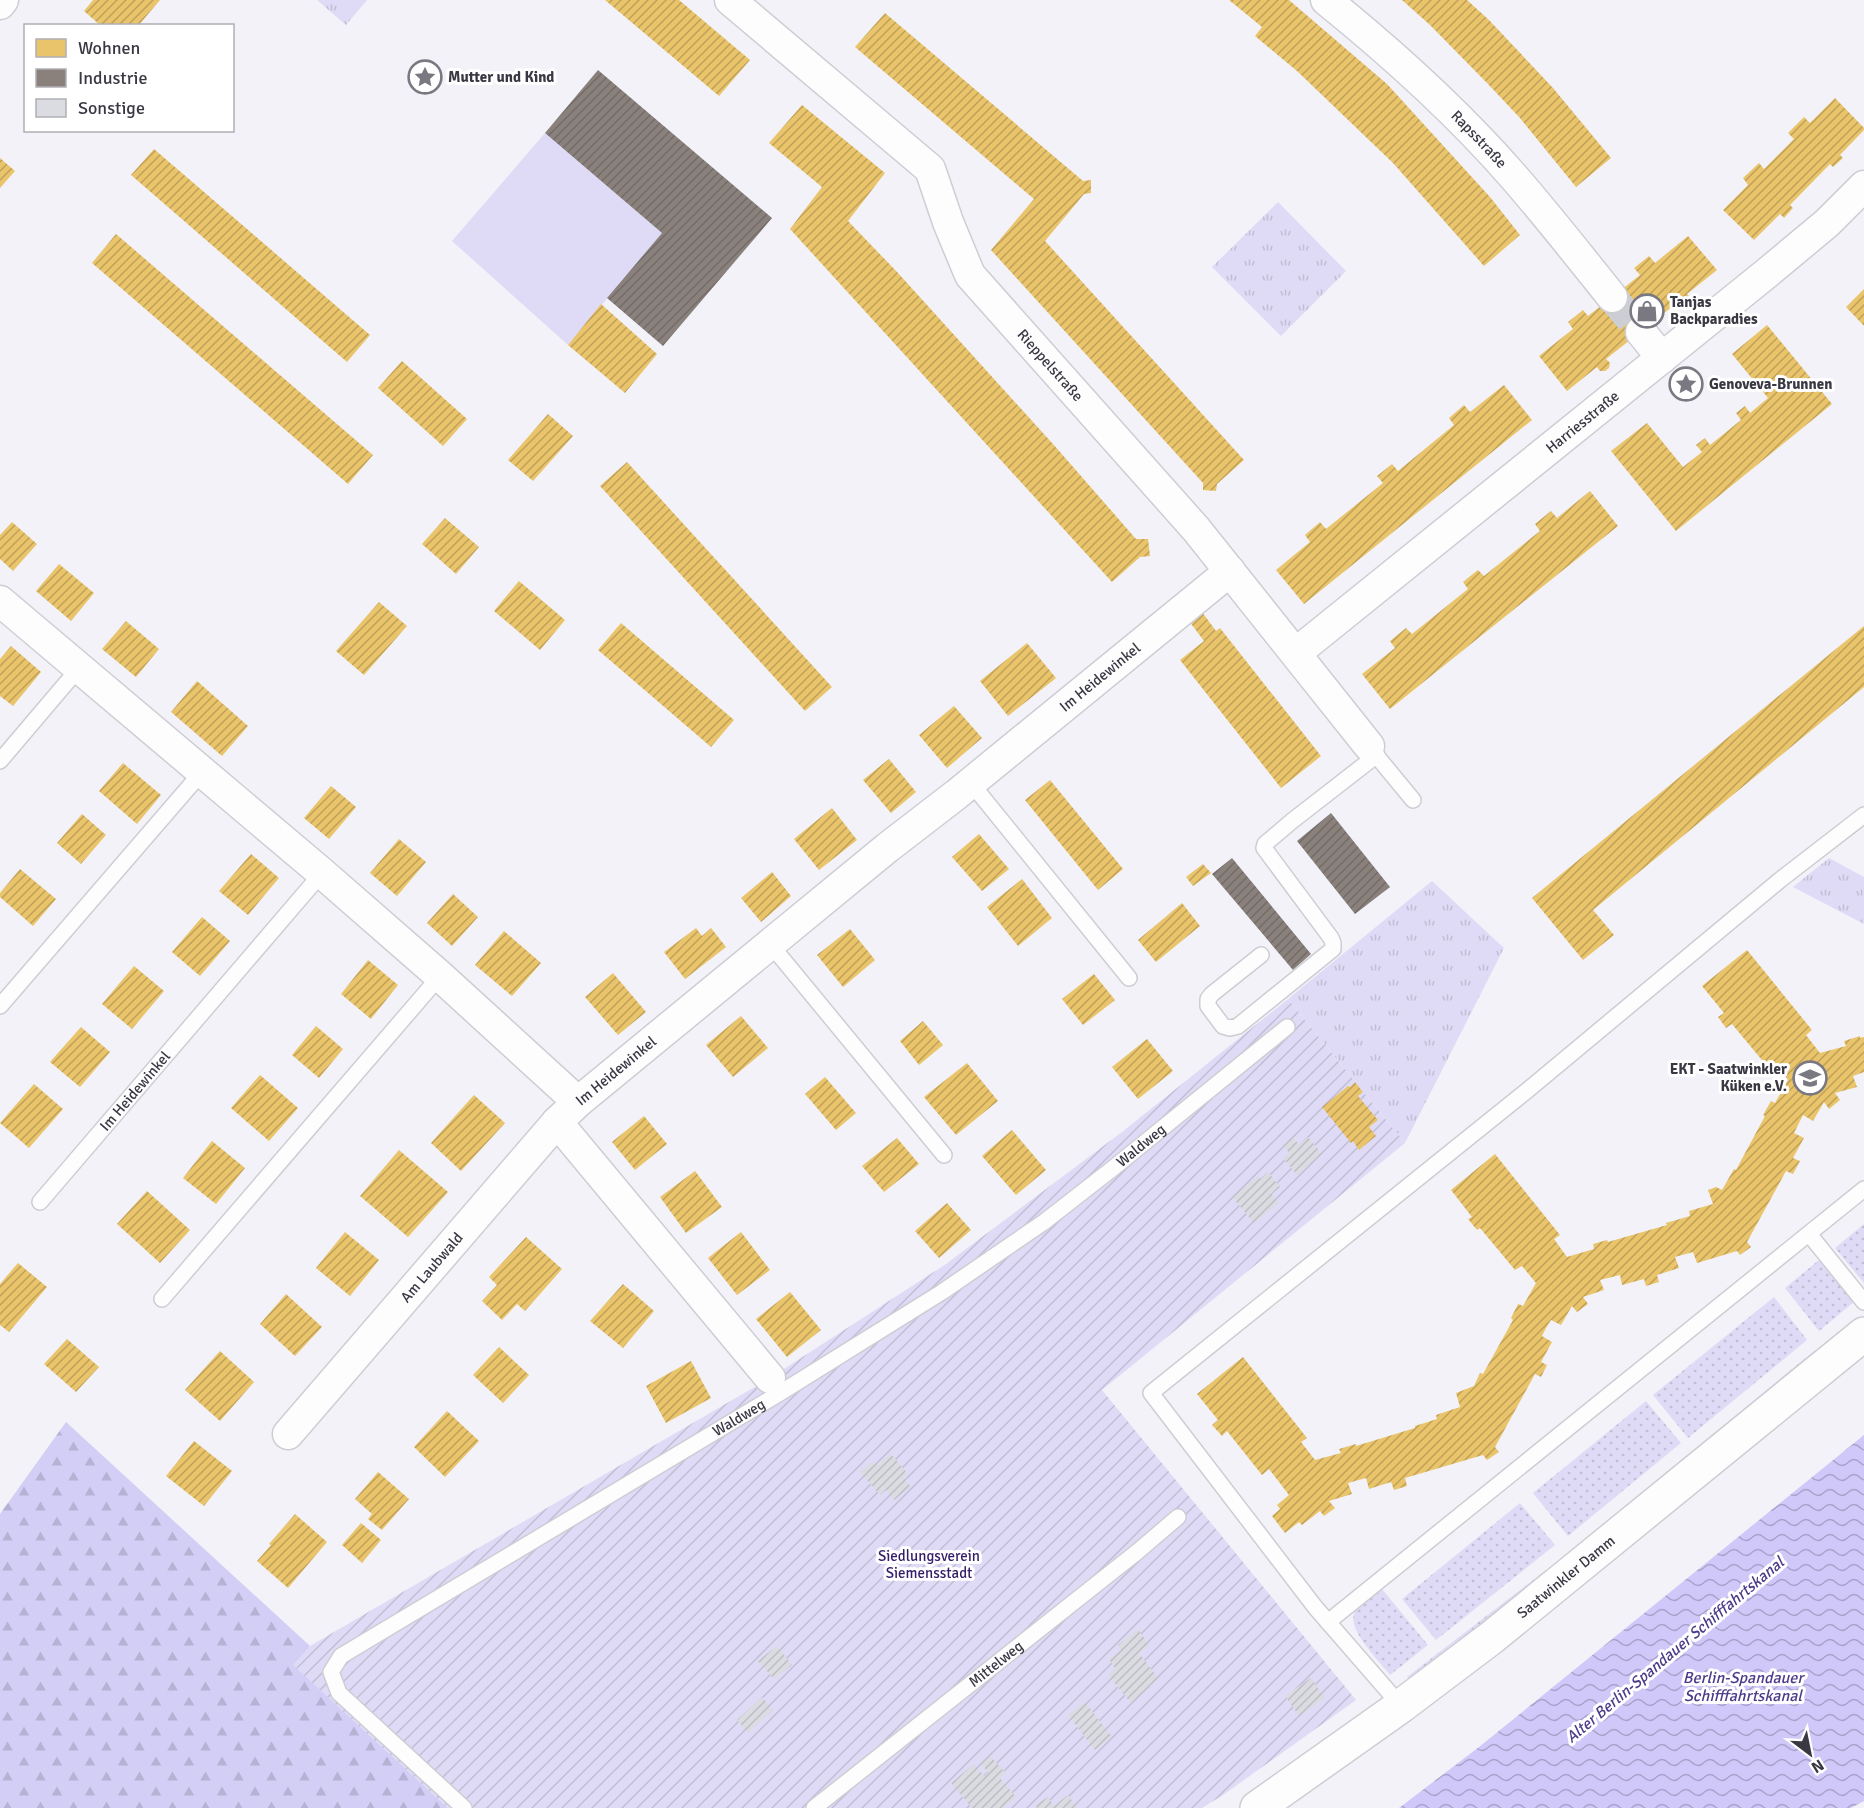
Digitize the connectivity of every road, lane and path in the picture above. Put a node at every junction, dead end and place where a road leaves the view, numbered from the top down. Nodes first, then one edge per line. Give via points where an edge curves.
1 (3, 0) edge
2 (730, 0) edge
3 (1326, 0) edge
4 (0, 4) edge
5 (1864, 186) edge
6 (1612, 297) tunnel mouth
7 (1641, 332) tunnel mouth
8 (1662, 358) junction
9 (1230, 571) junction
10 (0, 601) edge
11 (1296, 653) junction
12 (79, 668) junction
13 (1374, 752) junction
14 (0, 760) edge
15 (202, 772) junction
16 (970, 783) junction
17 (1413, 800) dead end
18 (1864, 814) edge
19 (322, 873) junction
20 (771, 945) junction
21 (1262, 955) dead end
22 (440, 976) junction
23 (1129, 978) dead end
24 (0, 1006) edge
25 (1287, 1027) dead end
26 (578, 1102) junction
27 (558, 1122) junction
28 (944, 1155) dead end
29 (1864, 1189) edge
30 (40, 1202) dead end
31 (1809, 1234) junction
32 (162, 1299) dead end
33 (1864, 1302) edge
34 (1864, 1334) edge
35 (775, 1385) junction
36 (288, 1434) dead end
37 (1178, 1517) dead end
38 (1328, 1622) junction
39 (1401, 1706) junction
40 (464, 1808) edge
41 (814, 1808) edge
42 (1257, 1808) edge

1 - 4 street
2 - 9 street, Rieppelstraße via 930,169 970,275
3 - 6 street, Rapsstraße via 1414,75 1462,123 1512,175
5 - 8 street, Harriesstraße via 1827,223
7 - 8 street
8 - 11 street, Harriesstraße
9 - 11 street, Rieppelstraße
9 - 16 street, Im Heidewinkel
10 - 12 street, Im Heidewinkel
11 - 13 street, Rieppelstraße
12 - 14 lane
12 - 15 street, Im Heidewinkel
13 - 17 lane
13 - 21 lane via 1264,848 1331,938 1333,949 1238,1026 1223,1026 1208,1006 1208,999
15 - 19 street, Im Heidewinkel
15 - 24 lane
16 - 20 street, Im Heidewinkel
16 - 23 lane
18 - 38 lane via 1151,1394
19 - 22 street, Im Heidewinkel
19 - 30 lane, Im Heidewinkel
20 - 26 street, Im Heidewinkel
20 - 28 lane
22 - 26 street, Im Heidewinkel
22 - 32 lane
25 - 35 lane, Waldweg via 1044,1222 942,1292
26 - 27 street, Am Laubwald
27 - 35 street
27 - 36 street, Am Laubwald
29 - 31 lane
31 - 33 lane
31 - 38 lane
34 - 39 main road, Saatwinkler Damm via 1570,1575
35 - 40 lane, Waldweg via 341,1656 331,1672 339,1694
37 - 41 lane, Mittelweg
38 - 39 lane
39 - 42 main road, Saatwinkler Damm

